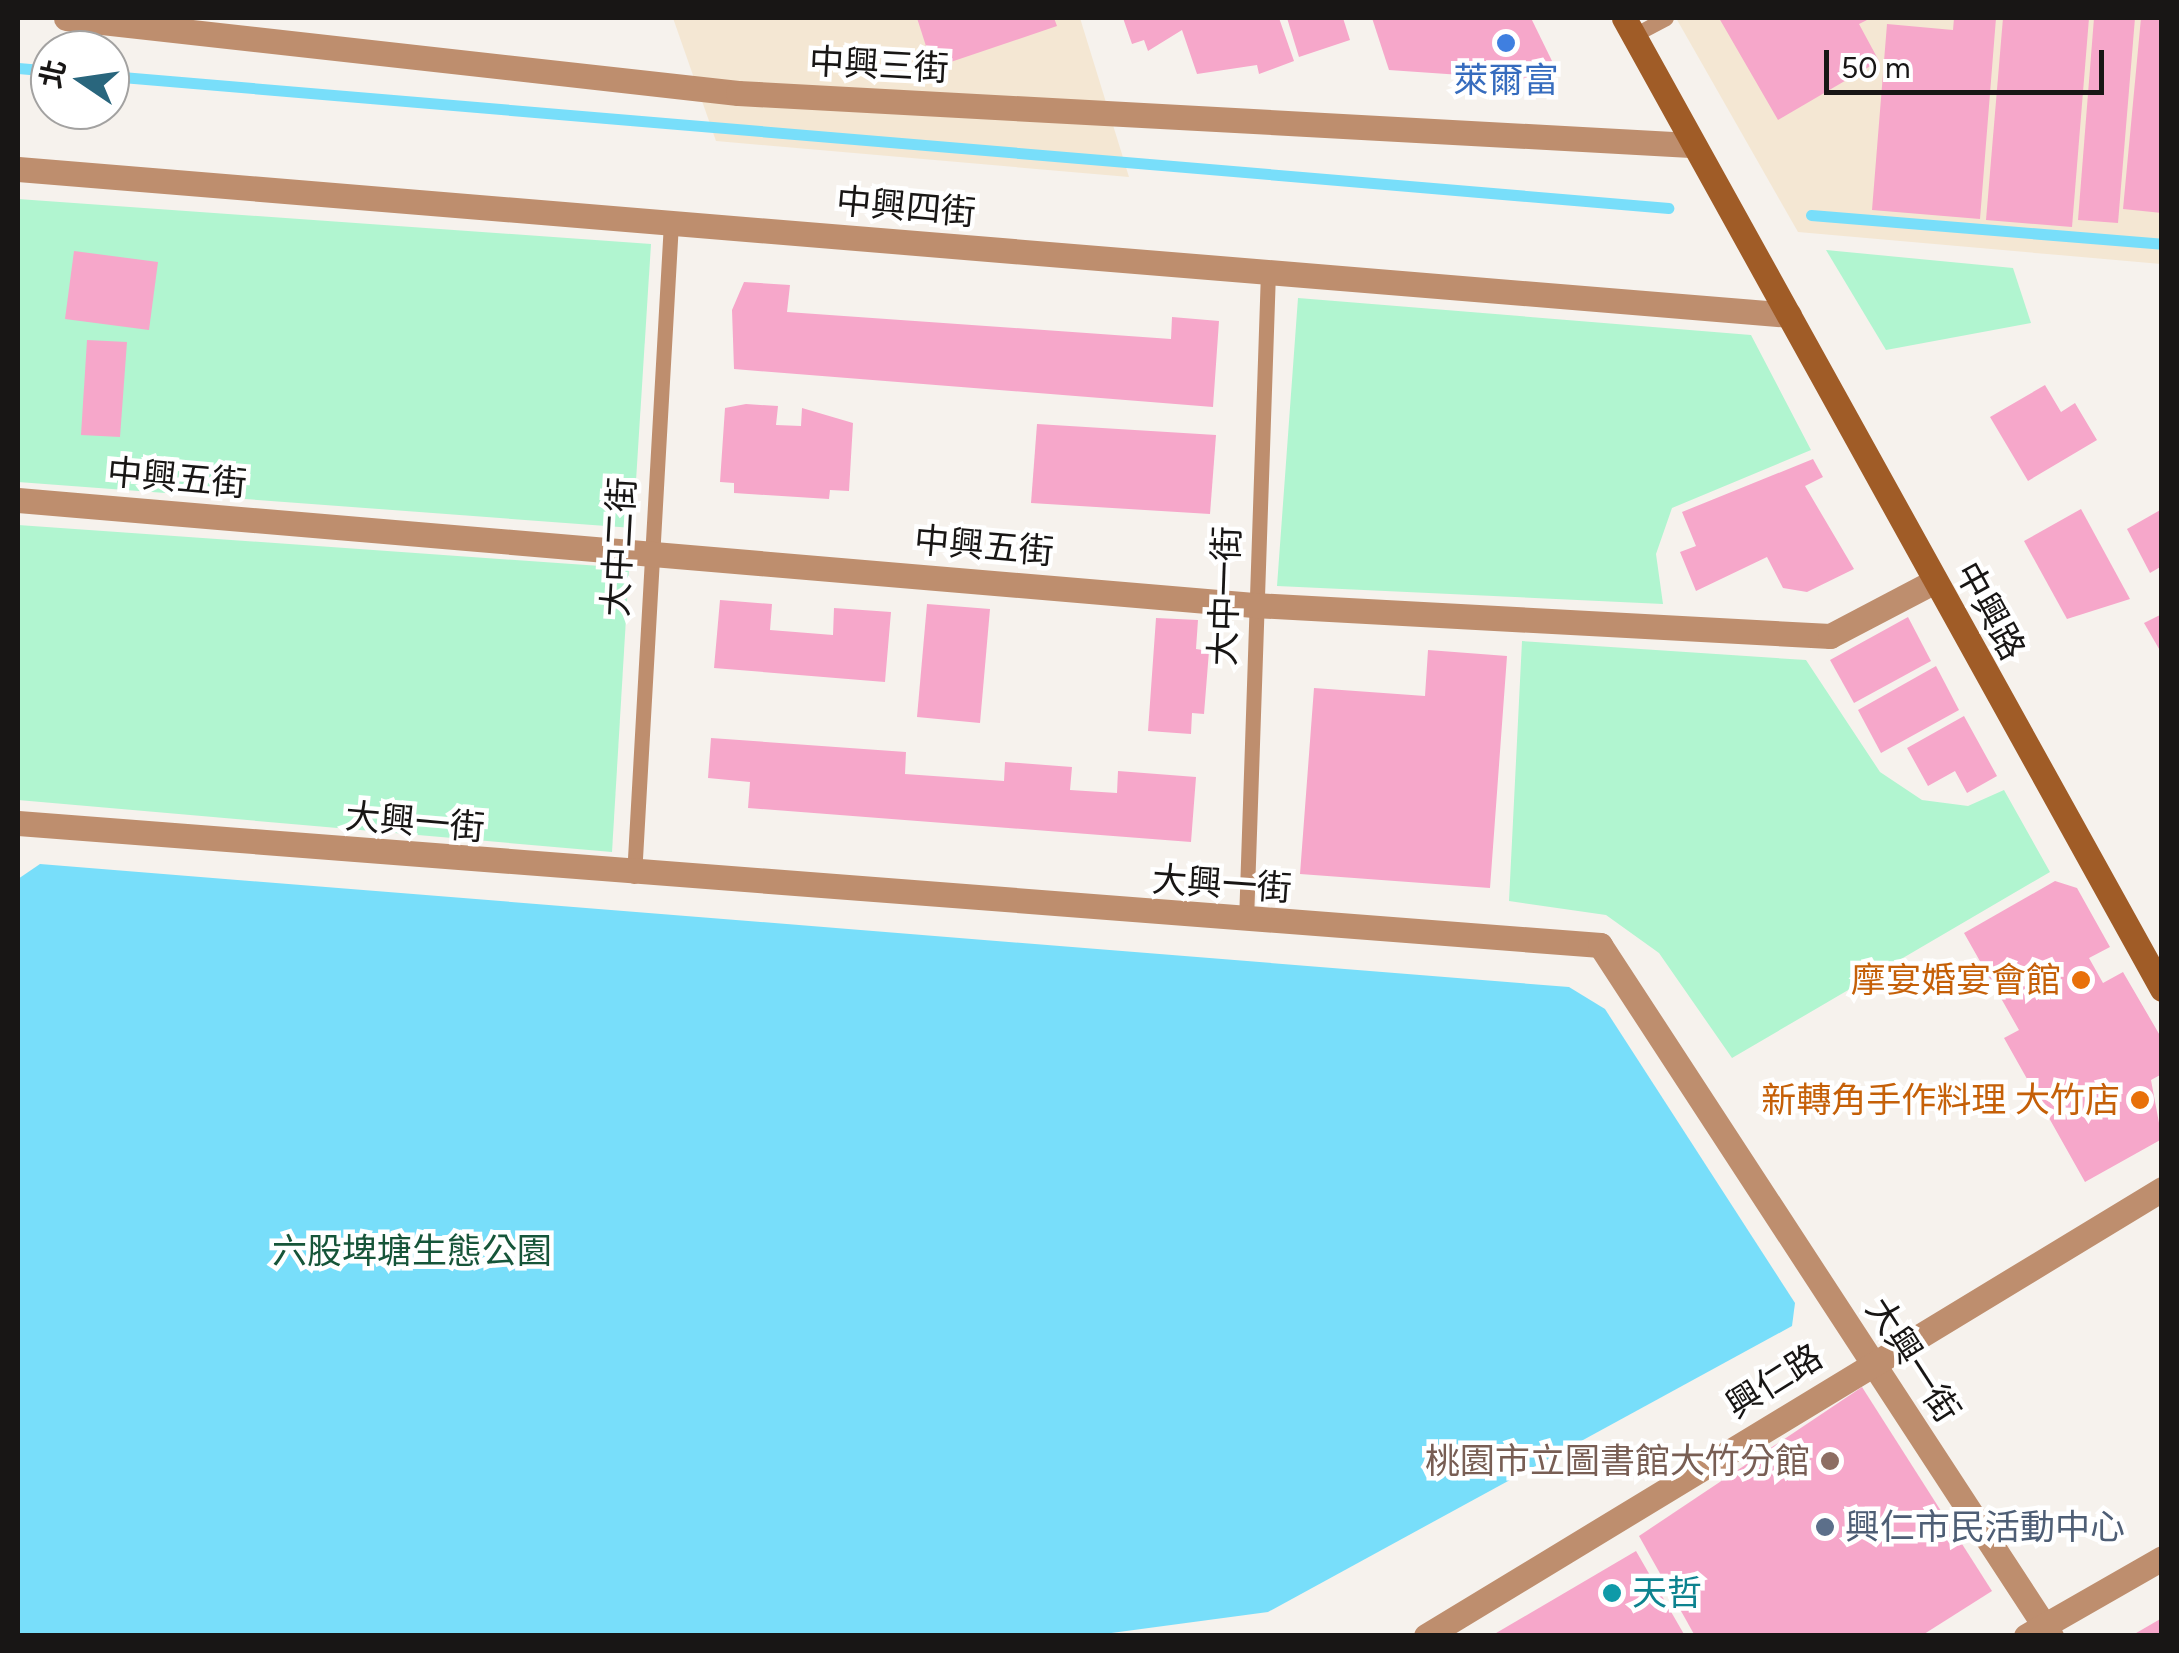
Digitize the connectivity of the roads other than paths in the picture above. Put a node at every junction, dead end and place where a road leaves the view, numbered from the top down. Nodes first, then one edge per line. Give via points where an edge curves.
1 (66, 18) edge
2 (1666, 18) edge
3 (1629, 26) edge
4 (1690, 146) junction
5 (18, 169) edge
6 (671, 222) junction
7 (1268, 273) junction
8 (1789, 314) junction
9 (18, 500) edge
10 (647, 552) junction
11 (1933, 582) junction
12 (1254, 605) junction
13 (18, 824) edge
14 (634, 876) junction
15 (1246, 921) junction
16 (2162, 989) edge
17 (2162, 1189) edge
18 (1872, 1362) junction
19 (2162, 1558) edge
20 (2040, 1632) edge
21 (1426, 1636) edge

1 - 4 street, 中興三街 via 738,92
2 - 3 lane
3 - 4 street
4 - 8 street, 中興路
5 - 6 street, 中興四街
6 - 7 street, 中興四街
6 - 10 lane, 大中二街
7 - 8 street, 中興四街
7 - 12 lane, 大中一街
8 - 11 street, 中興路
9 - 10 street, 中興五街
10 - 12 street, 中興五街
10 - 14 lane, 大中二街
11 - 12 street, 中興五街 via 1830,636
11 - 16 street, 中興路
12 - 15 lane, 大中一街
13 - 14 street, 大興一街
14 - 15 street, 大興一街
15 - 18 street, 大興一街 via 1600,945
17 - 18 street, 興仁路
18 - 20 street, 大興一街
18 - 21 street, 興仁路
19 - 20 street

